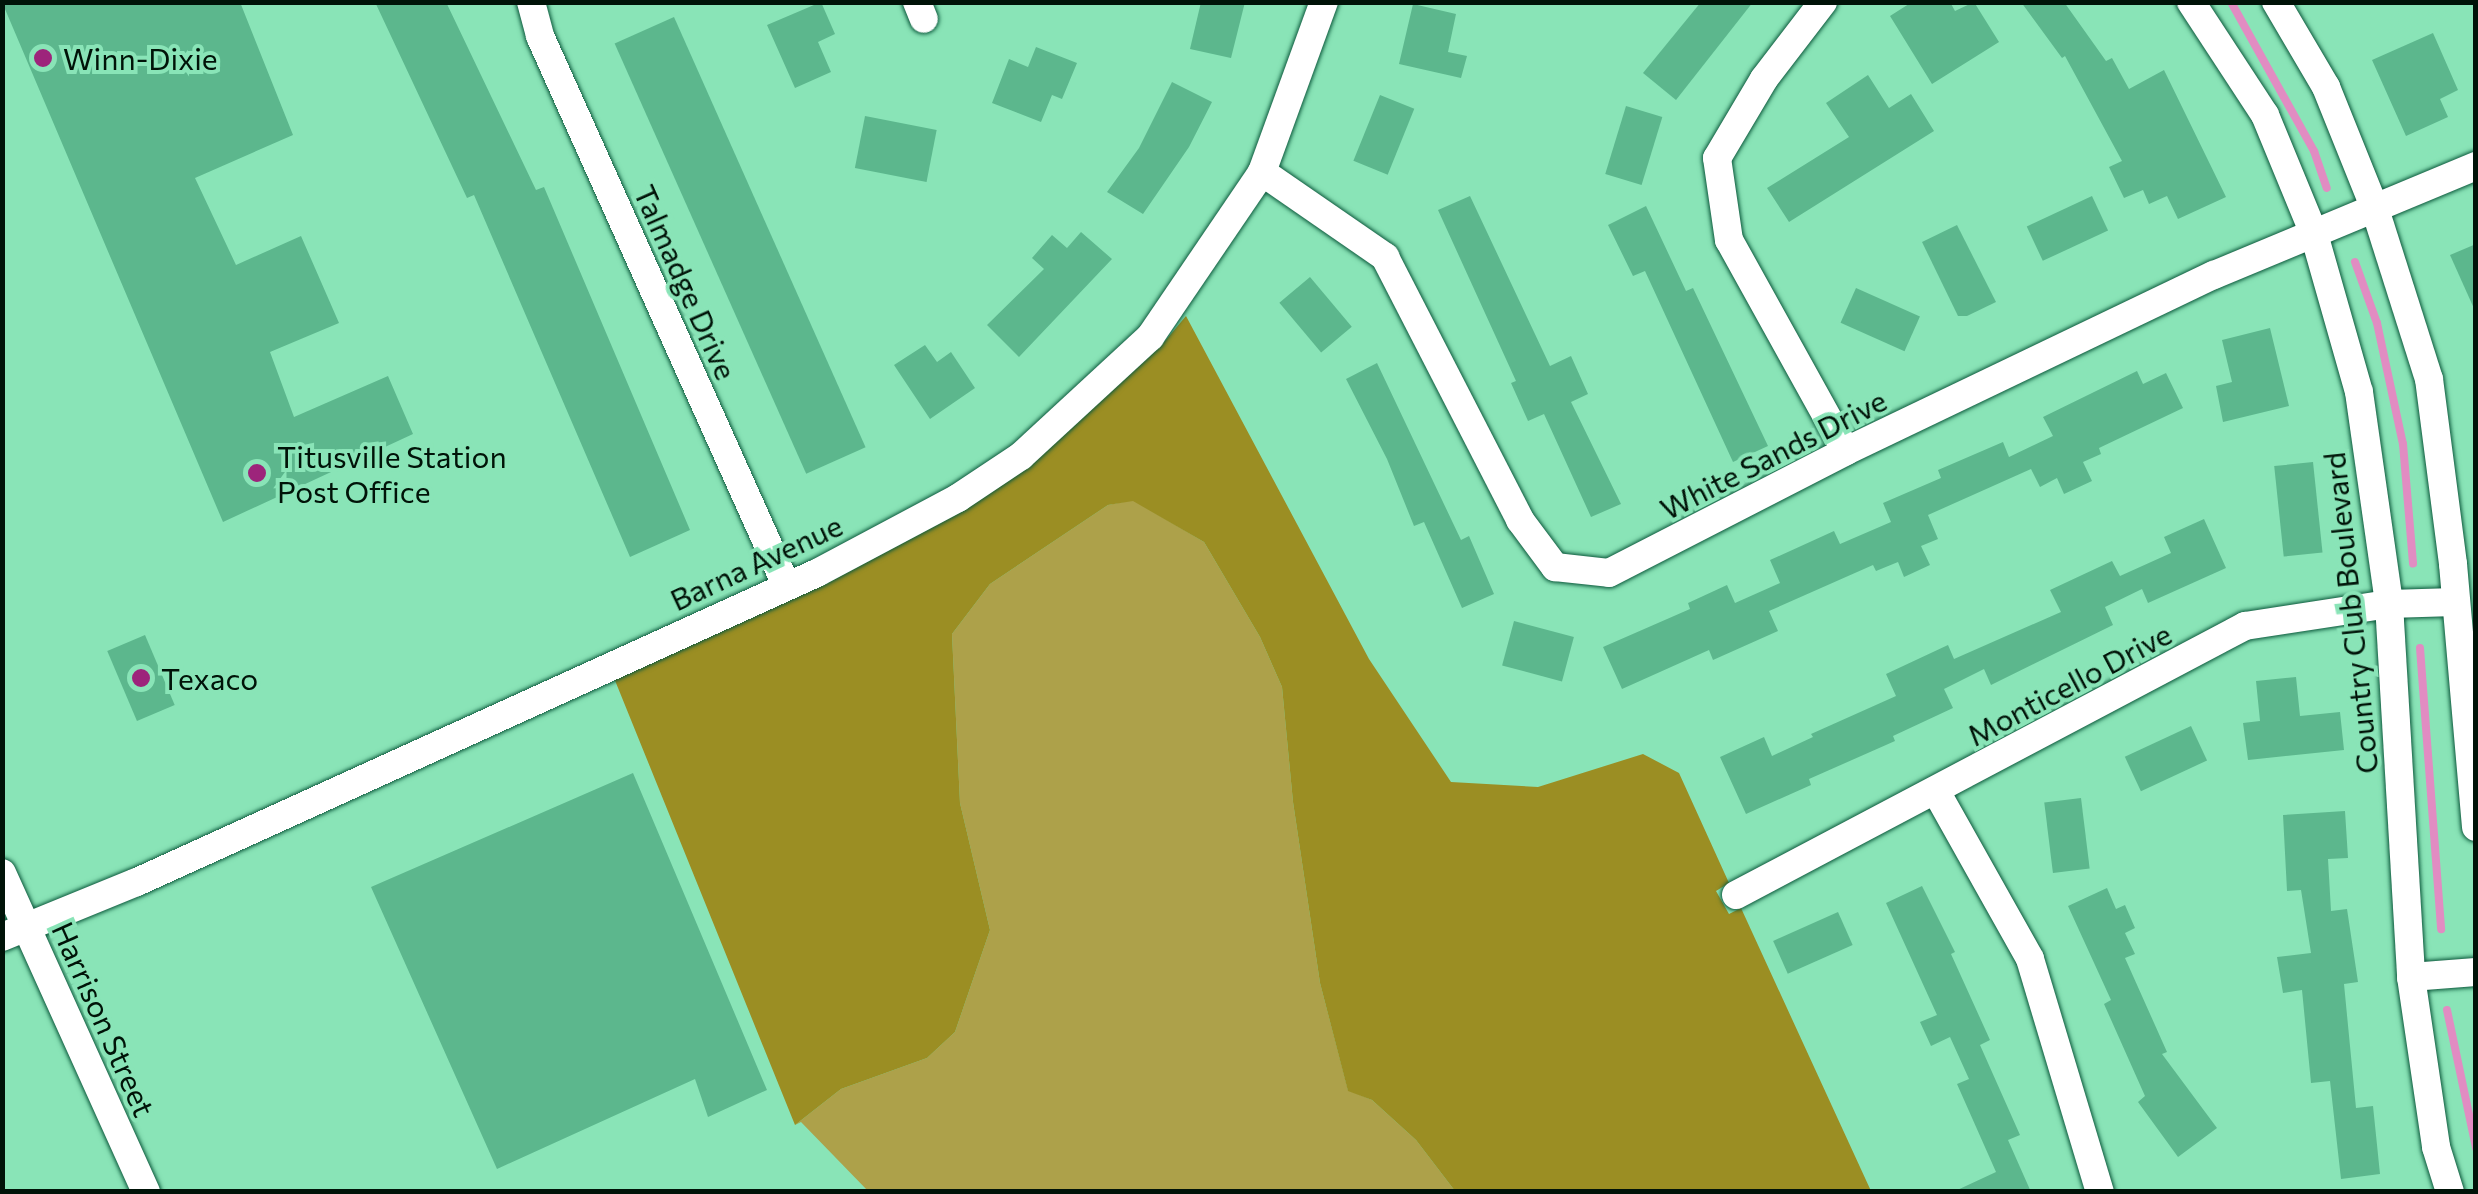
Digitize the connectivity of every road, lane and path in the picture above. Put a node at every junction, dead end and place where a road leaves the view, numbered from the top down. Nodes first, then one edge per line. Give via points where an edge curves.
1 (532, 2) edge
2 (1324, 2) edge
3 (1823, 2) edge
4 (2191, 2) edge
5 (2276, 2) edge
6 (2476, 166) edge
7 (1262, 172) junction
8 (2374, 209) junction
9 (2314, 234) junction
10 (1846, 451) junction
11 (2464, 563) edge
12 (786, 586) junction
13 (2455, 602) junction
14 (2389, 604) junction
15 (2466, 640) edge
16 (1937, 793) junction
17 (2476, 827) edge
18 (2, 874) edge
19 (1736, 895) dead end
20 (14, 932) edge
21 (2476, 972) edge
22 (2411, 977) junction
23 (146, 1192) edge
24 (2100, 1192) edge
25 (2450, 1192) edge

1 - 12 street, Talmadge Drive via 540,36
2 - 7 street, Barna Avenue
3 - 10 street via 1764,79 1718,158 1729,240
4 - 9 street, Country Club Boulevard via 2265,116
5 - 8 street via 2326,87
6 - 8 street, White Sands Drive
7 - 10 street, White Sands Drive via 1385,256 1520,520 1555,567 1609,574
7 - 12 street, Barna Avenue via 1150,337 1021,456 958,498
8 - 9 street, White Sands Drive
8 - 11 street via 2429,379
9 - 10 street, White Sands Drive
9 - 14 street, Country Club Boulevard via 2358,392
11 - 13 street
12 - 20 street, Barna Avenue via 138,882
13 - 14 street, Monticello Drive
13 - 15 street
14 - 16 street, Monticello Drive via 2245,626
14 - 22 street, Country Club Boulevard
15 - 17 street
16 - 19 street, Monticello Drive
16 - 24 street via 2030,959
18 - 20 street, Harrison Street
20 - 23 street, Harrison Street
21 - 22 street
22 - 25 street, Country Club Boulevard via 2436,1147

